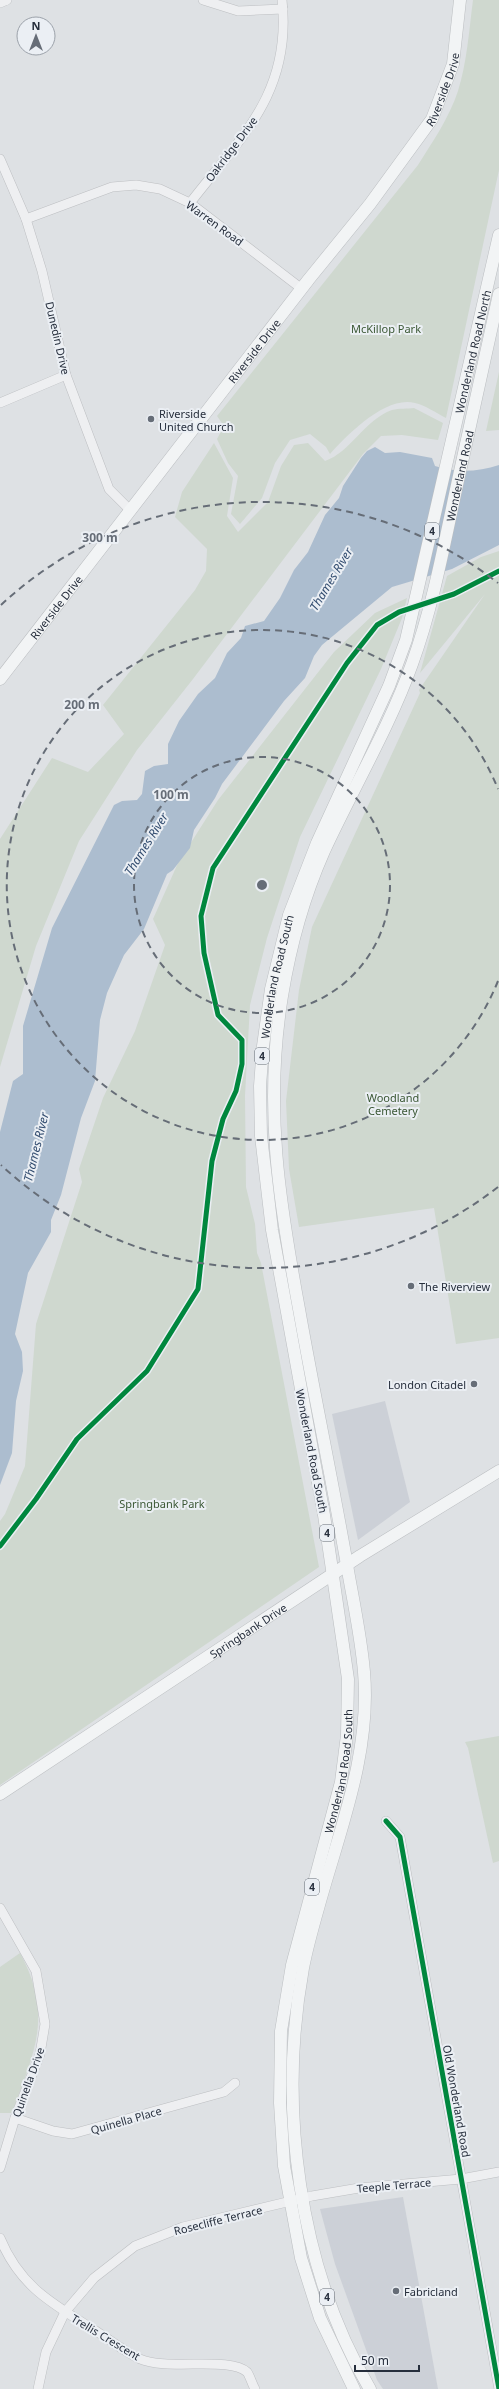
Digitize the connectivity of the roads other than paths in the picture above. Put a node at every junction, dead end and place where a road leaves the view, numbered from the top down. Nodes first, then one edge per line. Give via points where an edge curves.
1 (7, 0) edge
2 (202, 0) edge
3 (460, 0) edge
4 (0, 3) edge
5 (282, 5) edge
6 (0, 159) edge
7 (190, 203) junction
8 (26, 219) junction
9 (499, 235) edge
10 (302, 289) junction
11 (499, 294) edge
12 (66, 375) junction
13 (0, 404) edge
14 (457, 422) joint
15 (470, 424) joint
16 (130, 510) junction
17 (406, 640) joint
18 (418, 644) joint
19 (0, 679) edge
20 (499, 1471) edge
21 (347, 1565) junction
22 (333, 1574) junction
23 (0, 1794) edge
24 (386, 1821) dead end
25 (0, 1908) edge
26 (235, 2083) dead end
27 (15, 2118) junction
28 (0, 2168) edge
29 (499, 2172) edge
30 (461, 2179) junction
31 (302, 2199) junction
32 (289, 2202) junction
33 (0, 2238) edge
34 (65, 2312) junction
35 (38, 2389) edge
36 (255, 2389) edge
37 (354, 2389) edge
38 (370, 2389) edge
39 (499, 2389) edge

1 - 4 street
2 - 5 street via 238,11
3 - 10 main road, Riverside Drive via 453,64 432,119 370,204
5 - 7 street, Oakridge Drive via 284,34 274,84 255,119
6 - 8 street, Dunedin Drive
7 - 8 street, Warren Road via 160,189 136,185 112,187
7 - 10 street, Warren Road
8 - 12 street, Dunedin Drive via 42,271
9 - 14 main road, Wonderland Road North / 4
10 - 16 main road, Riverside Drive
11 - 15 main road, Wonderland Road North
12 - 13 street
12 - 16 street, Dunedin Drive via 109,489
14 - 17 main road, Wonderland Road / 4
15 - 18 main road, Wonderland Road via 440,563
16 - 19 main road, Riverside Drive
17 - 22 main road, Wonderland Road South / 4 via 297,893 276,964 262,1046 261,1136 272,1230
18 - 21 main road, Wonderland Road South / 4 via 393,710 322,855 306,900 290,957 274,1063 273,1120 280,1205
20 - 21 main road, Springbank Drive
21 - 22 main road, Springbank Drive
21 - 31 main road, Wonderland Road South / 4 via 364,1672 362,1737 352,1797 303,1967 295,2031 293,2102
22 - 23 main road, Springbank Drive
22 - 32 main road, Wonderland Road South / 4 via 348,1679 347,1735 341,1782 292,1965 281,2031 280,2102
24 - 30 street, Old Wonderland Road via 400,1837
25 - 27 street, Quinella Drive via 36,1971 45,2024 40,2054
26 - 27 street, Quinella Place via 224,2092 72,2134 53,2131
27 - 28 street, Quinella Drive
29 - 30 street, Teeple Terrace
30 - 31 street, Teeple Terrace via 353,2189
30 - 39 street, Old Wonderland Road
31 - 32 street, Teeple Terrace
31 - 38 main road, Wonderland Road South / 4 via 314,2255 332,2313
32 - 34 street, Rosecliffe Terrace via 183,2227 135,2246 94,2278
32 - 37 main road, Wonderland Road South / 4 via 301,2258 320,2318
33 - 34 street via 8,2259 25,2282
34 - 35 street, Rosecliffe Terrace via 46,2352
34 - 36 street, Trellis Crescent via 140,2359 161,2365 231,2365 247,2372

